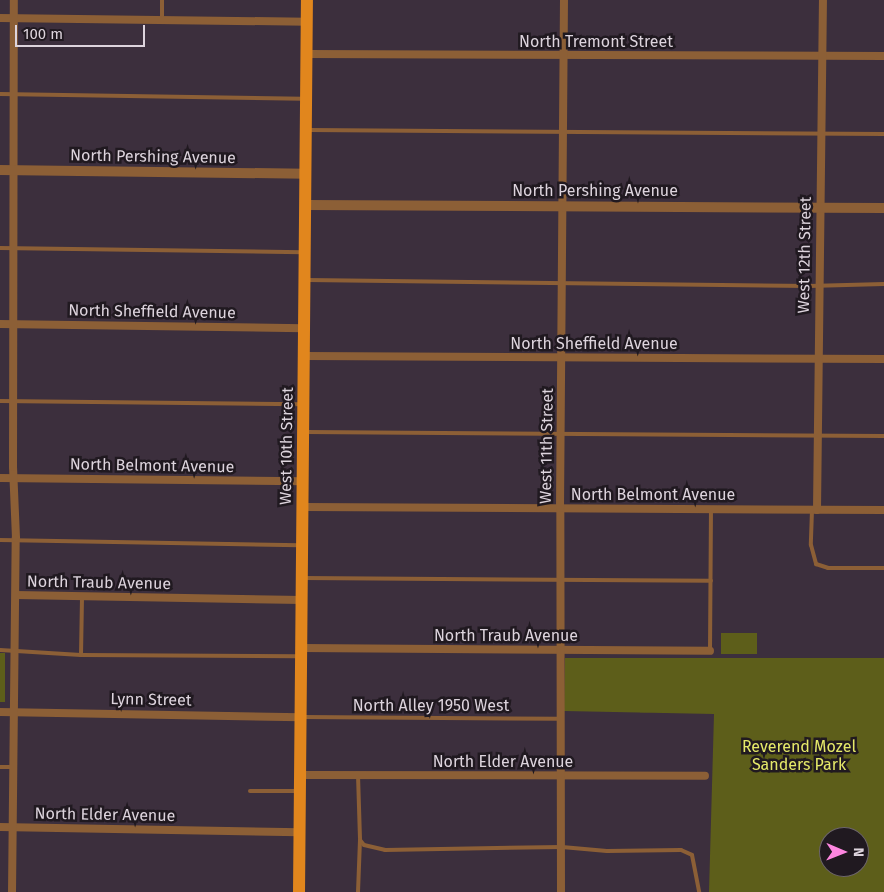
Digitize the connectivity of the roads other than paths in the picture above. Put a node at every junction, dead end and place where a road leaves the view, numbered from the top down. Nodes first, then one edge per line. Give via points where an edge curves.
1 (14, 0) edge
2 (162, 0) edge
3 (308, 0) edge
4 (564, 0) edge
5 (823, 0) edge
6 (0, 18) edge
7 (14, 18) junction
8 (162, 20) junction
9 (307, 22) junction
10 (307, 54) junction
11 (564, 55) junction
12 (820, 56) junction
13 (884, 56) edge
14 (0, 94) edge
15 (14, 94) junction
16 (306, 99) junction
17 (306, 130) junction
18 (563, 132) junction
19 (820, 134) junction
20 (884, 134) edge
21 (0, 170) edge
22 (14, 170) junction
23 (306, 174) junction
24 (306, 205) junction
25 (562, 206) junction
26 (819, 207) junction
27 (884, 208) edge
28 (0, 248) edge
29 (14, 248) junction
30 (305, 252) junction
31 (305, 280) junction
32 (562, 281) junction
33 (819, 284) junction
34 (884, 284) edge
35 (0, 324) edge
36 (14, 324) junction
37 (304, 328) junction
38 (304, 356) junction
39 (561, 358) junction
40 (818, 359) junction
41 (884, 359) edge
42 (0, 401) edge
43 (13, 401) junction
44 (304, 404) junction
45 (304, 432) junction
46 (561, 433) junction
47 (817, 434) junction
48 (884, 436) edge
49 (0, 478) edge
50 (14, 478) junction
51 (303, 481) junction
52 (303, 507) junction
53 (560, 508) junction
54 (712, 509) junction
55 (814, 510) junction
56 (884, 510) edge
57 (16, 538) junction
58 (0, 540) edge
59 (302, 544) junction
60 (884, 568) edge
61 (302, 578) junction
62 (560, 580) junction
63 (711, 581) junction
64 (16, 595) junction
65 (82, 598) junction
66 (302, 600) junction
67 (0, 650) edge
68 (560, 650) junction
69 (15, 651) junction
70 (710, 651) joint
71 (302, 652) junction
72 (81, 655) junction
73 (0, 712) edge
74 (13, 712) junction
75 (301, 717) junction
76 (560, 719) junction
77 (0, 767) edge
78 (12, 767) junction
79 (300, 775) junction
80 (358, 775) junction
81 (561, 776) junction
82 (705, 776) dead end
83 (250, 791) dead end
84 (300, 791) junction
85 (0, 827) edge
86 (12, 827) junction
87 (300, 832) junction
88 (360, 840) junction
89 (562, 846) junction
90 (12, 892) edge
91 (299, 892) edge
92 (358, 892) edge
93 (561, 892) edge
94 (699, 892) edge

1 - 7 street
2 - 8 lane
3 - 9 main road, West 10th Street
4 - 11 street, West 11th Street
5 - 12 street, West 12th Street
6 - 7 street
7 - 8 street
7 - 15 street
8 - 9 street
9 - 10 main road, West 10th Street
10 - 11 street, North Tremont Street
10 - 16 main road, West 10th Street
11 - 12 street, North Tremont Street
11 - 18 street, West 11th Street
12 - 13 street, North Tremont Street
12 - 19 street, West 12th Street
14 - 15 lane
15 - 16 lane
15 - 22 street
16 - 17 main road, West 10th Street
17 - 18 lane
17 - 23 main road, West 10th Street
18 - 19 lane
18 - 25 street, West 11th Street
19 - 20 lane
19 - 26 street, West 12th Street
21 - 22 street, North Pershing Avenue
22 - 23 street, North Pershing Avenue
22 - 29 street
23 - 24 main road, West 10th Street
24 - 25 street, North Pershing Avenue
24 - 30 main road, West 10th Street
25 - 26 street, North Pershing Avenue
25 - 32 street, West 11th Street
26 - 27 street, North Pershing Avenue
26 - 33 street, West 12th Street
28 - 29 lane
29 - 30 lane
29 - 36 street
30 - 31 main road, West 10th Street
31 - 32 lane
31 - 37 main road, West 10th Street
32 - 33 lane
32 - 39 street, West 11th Street
33 - 34 lane
33 - 40 street, West 12th Street
35 - 36 street, North Sheffield Avenue
36 - 37 street, North Sheffield Avenue
36 - 43 street
37 - 38 main road, West 10th Street
38 - 39 street, North Sheffield Avenue
38 - 44 main road, West 10th Street
39 - 40 street, North Sheffield Avenue
39 - 46 street, West 11th Street
40 - 41 street, North Sheffield Avenue
40 - 47 street, West 12th Street
42 - 43 lane
43 - 44 lane
43 - 50 street
44 - 45 main road, West 10th Street
45 - 46 lane
45 - 51 main road, West 10th Street
46 - 47 lane
46 - 53 street, West 11th Street
47 - 48 lane
47 - 55 street, West 12th Street
49 - 50 street, North Belmont Avenue
50 - 51 street, North Belmont Avenue
50 - 57 street
51 - 52 main road, West 10th Street
52 - 53 street, North Belmont Avenue
52 - 59 main road, West 10th Street
53 - 54 street, North Belmont Avenue
53 - 62 street, West 11th Street
54 - 55 street, North Belmont Avenue
54 - 63 lane
55 - 56 street, North Belmont Avenue
55 - 60 lane via 811,546 816,564 828,568
57 - 58 lane
57 - 59 lane
57 - 64 street
59 - 61 main road, West 10th Street
61 - 62 lane
61 - 66 main road, West 10th Street
62 - 63 lane
62 - 68 street, West 11th Street
63 - 70 lane
64 - 65 street, North Traub Avenue
64 - 69 street
65 - 66 street, North Traub Avenue
65 - 72 lane
66 - 71 main road, West 10th Street
67 - 69 lane
68 - 70 street, North Traub Avenue
68 - 71 street, North Traub Avenue
68 - 76 street, West 11th Street
69 - 72 lane
69 - 74 street
71 - 72 lane
71 - 75 main road, West 10th Street
73 - 74 street, Lynn Street
74 - 75 street, Lynn Street
74 - 78 street
75 - 76 lane, North Alley 1950 West
75 - 79 main road, West 10th Street
76 - 81 street, West 11th Street
77 - 78 lane
78 - 86 street
79 - 80 street, North Elder Avenue
79 - 84 main road, West 10th Street
80 - 81 street, North Elder Avenue
80 - 88 lane
81 - 82 street, North Elder Avenue
81 - 89 street, West 11th Street
83 - 84 lane
84 - 87 main road, West 10th Street
85 - 86 street, North Elder Avenue
86 - 87 street, North Elder Avenue
86 - 90 street
87 - 91 main road, West 10th Street
88 - 89 lane via 364,845 385,850
88 - 92 lane
89 - 93 street, West 11th Street
89 - 94 lane via 606,851 681,850 692,855

